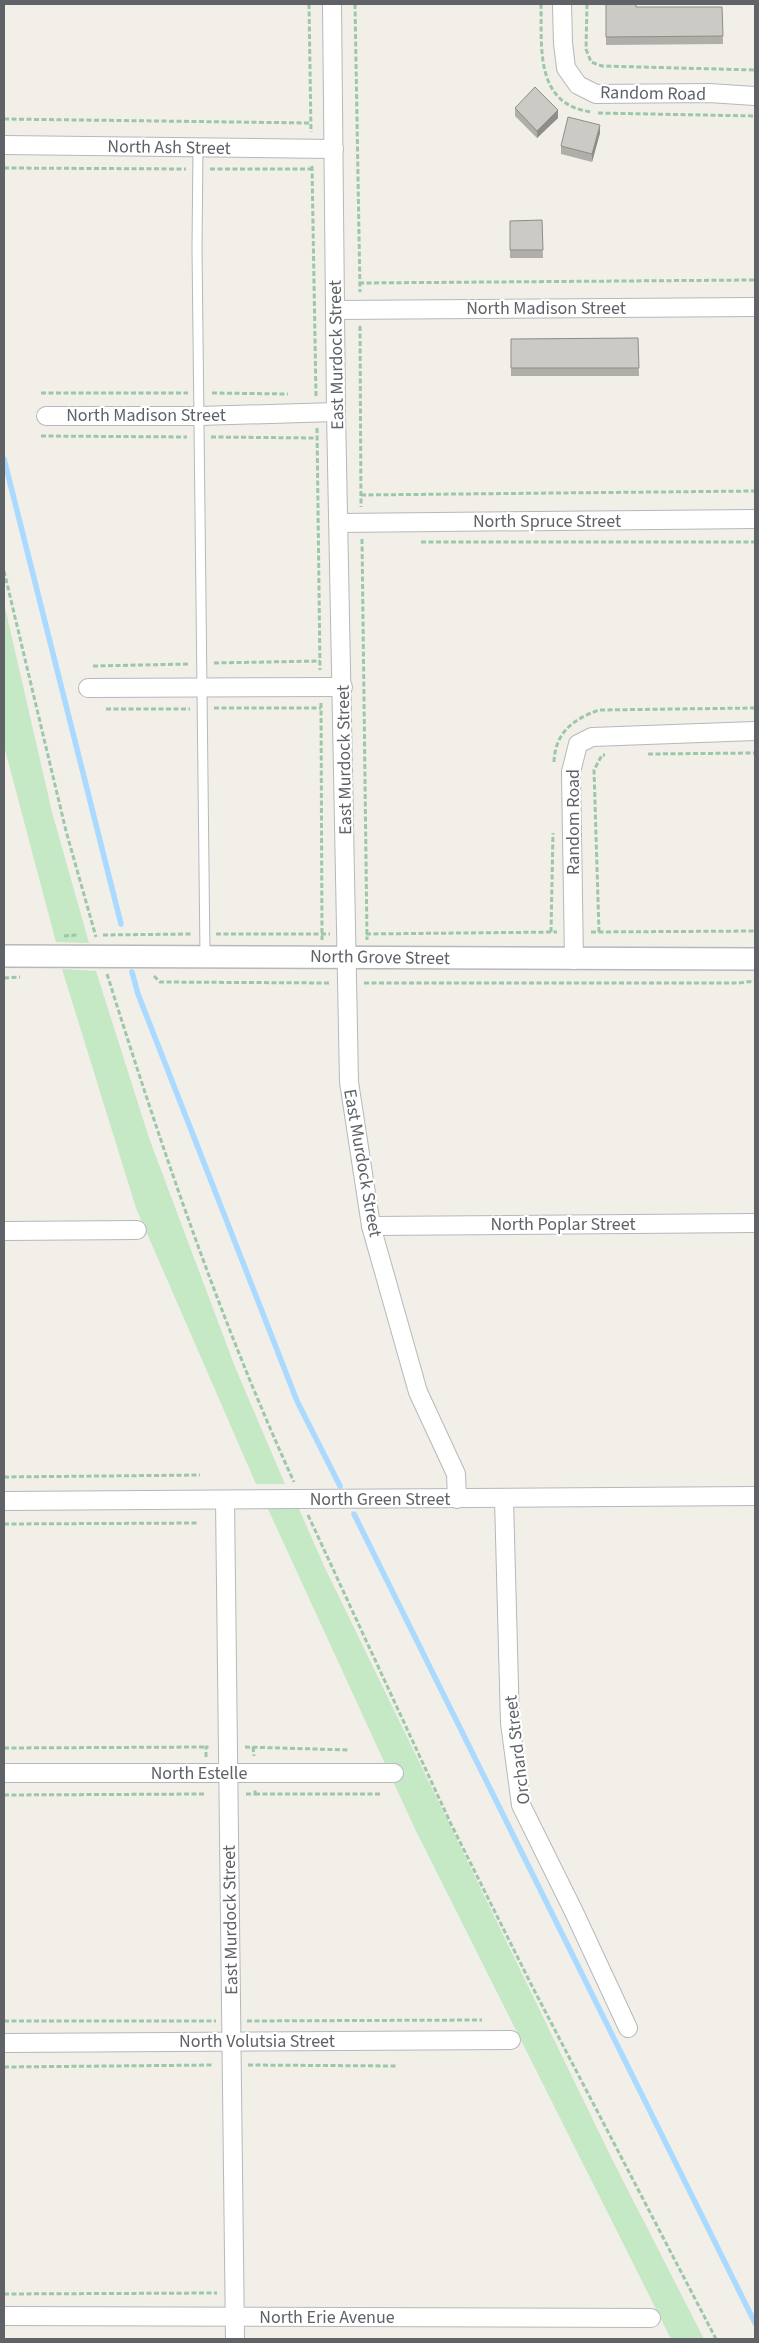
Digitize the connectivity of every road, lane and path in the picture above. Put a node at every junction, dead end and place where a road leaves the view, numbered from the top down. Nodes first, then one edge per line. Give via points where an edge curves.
1 (309, 4) edge
2 (332, 4) edge
3 (355, 4) edge
4 (562, 4) edge
5 (587, 4) edge
6 (755, 70) edge
7 (755, 96) edge
8 (4, 119) edge
9 (311, 123) junction
10 (4, 145) edge
11 (198, 148) junction
12 (312, 149) junction
13 (334, 149) junction
14 (4, 168) edge
15 (198, 169) junction
16 (312, 169) junction
17 (755, 280) edge
18 (359, 283) junction
19 (755, 307) edge
20 (360, 309) junction
21 (336, 310) junction
22 (41, 392) dead end
23 (198, 393) junction
24 (296, 394) dead end
25 (306, 394) dead end
26 (316, 394) junction
27 (316, 412) junction
28 (336, 412) junction
29 (46, 416) dead end
30 (199, 416) junction
31 (41, 436) dead end
32 (199, 437) junction
33 (317, 438) junction
34 (755, 491) edge
35 (361, 495) junction
36 (755, 519) edge
37 (362, 522) junction
38 (339, 523) junction
39 (362, 542) junction
40 (372, 542) dead end
41 (411, 542) dead end
42 (755, 542) edge
43 (4, 571) edge
44 (202, 687) junction
45 (321, 687) junction
46 (343, 687) junction
47 (88, 688) dead end
48 (755, 708) edge
49 (755, 731) edge
50 (755, 753) edge
51 (640, 754) dead end
52 (612, 755) dead end
53 (554, 769) dead end
54 (553, 827) dead end
55 (755, 931) edge
56 (551, 932) junction
57 (573, 932) junction
58 (599, 932) junction
59 (204, 934) junction
60 (322, 934) junction
61 (345, 934) junction
62 (367, 934) junction
63 (96, 935) junction
64 (58, 939) dead end
65 (4, 956) edge
66 (205, 956) junction
67 (322, 956) junction
68 (345, 956) junction
69 (367, 957) junction
70 (755, 959) edge
71 (574, 960) junction
72 (108, 966) junction
73 (22, 976) dead end
74 (153, 976) dead end
75 (4, 978) edge
76 (755, 980) edge
77 (323, 983) junction
78 (346, 983) junction
79 (366, 983) junction
80 (755, 1223) edge
81 (371, 1226) junction
82 (137, 1230) dead end
83 (4, 1231) edge
84 (200, 1475) dead end
85 (4, 1476) edge
86 (755, 1496) edge
87 (301, 1499) junction
88 (457, 1499) junction
89 (504, 1499) junction
90 (225, 1500) junction
91 (4, 1502) edge
92 (199, 1523) dead end
93 (4, 1524) edge
94 (206, 1747) dead end
95 (253, 1747) dead end
96 (4, 1748) edge
97 (349, 1750) dead end
98 (228, 1772) junction
99 (4, 1773) edge
100 (394, 1773) dead end
101 (206, 1794) dead end
102 (255, 1794) dead end
103 (382, 1794) dead end
104 (4, 1795) edge
105 (628, 2028) dead end
106 (511, 2040) dead end
107 (231, 2042) junction
108 (4, 2043) edge
109 (232, 2065) junction
110 (398, 2066) dead end
111 (4, 2067) edge
112 (216, 2293) dead end
113 (4, 2294) edge
114 (4, 2316) edge
115 (234, 2317) junction
116 (651, 2318) dead end
117 (235, 2339) edge
118 (716, 2339) edge

1 - 9 path
2 - 13 street, East Murdock Street
3 - 18 path
4 - 7 street, Random Road via 566,68 578,85 596,94
5 - 6 path via 586,49 591,62 602,66
8 - 9 path
9 - 12 path
10 - 11 street, North Ash Street
11 - 12 street, North Ash Street
11 - 15 lane
12 - 13 street, North Ash Street
12 - 16 path
13 - 21 street, East Murdock Street
14 - 15 path
15 - 16 path
15 - 23 lane
16 - 26 path
17 - 18 path
18 - 20 path
19 - 20 street, North Madison Street
20 - 21 street, North Madison Street
20 - 35 path
21 - 28 street, East Murdock Street
22 - 23 path
23 - 24 path
23 - 30 lane
25 - 26 path
26 - 27 path
27 - 28 street, North Madison Street
27 - 30 street, North Madison Street
27 - 33 path
28 - 38 street, East Murdock Street
29 - 30 street, North Madison Street
30 - 32 lane
31 - 32 path
32 - 33 path
32 - 44 lane
33 - 45 path
34 - 35 path
35 - 37 path
36 - 37 street, North Spruce Street
37 - 38 street, North Spruce Street
37 - 39 path
38 - 46 street, East Murdock Street
39 - 40 path
39 - 62 path
41 - 42 path
43 - 63 path via 62,812
44 - 45 street
44 - 47 street
44 - 59 lane
45 - 46 street
45 - 60 path
46 - 61 street, East Murdock Street
48 - 53 path via 599,710 577,719 561,734 554,750
49 - 57 street, Random Road via 592,737 578,744 571,772
50 - 51 path
52 - 58 path via 602,755 594,770
54 - 56 path
55 - 58 path
56 - 57 path
56 - 62 path
57 - 58 path
57 - 71 street, Random Road
59 - 60 path
59 - 63 path
59 - 66 lane
60 - 61 path
60 - 67 path
61 - 62 path
61 - 68 street, East Murdock Street
62 - 69 path
63 - 64 path via 67,935
63 - 72 path
65 - 72 street, North Grove Street
66 - 67 street, North Grove Street
66 - 72 street, North Grove Street
67 - 68 street, North Grove Street
67 - 77 path
68 - 69 street, North Grove Street
68 - 78 street, East Murdock Street
69 - 71 street, North Grove Street
69 - 79 path
70 - 71 street, North Grove Street
72 - 87 path via 140,1082 183,1206 232,1336
73 - 75 path
74 - 77 path via 160,982
76 - 79 path via 740,983
77 - 78 path
78 - 79 path
78 - 81 street, East Murdock Street via 349,1082
80 - 81 street, North Poplar Street
81 - 88 street, East Murdock Street via 418,1392 456,1474
82 - 83 street
84 - 85 path
86 - 89 street, North Green Street
87 - 88 street, North Green Street
87 - 90 street, North Green Street
87 - 118 path via 451,1824
88 - 89 street, North Green Street
89 - 105 street, Orchard Street via 510,1723 520,1805
90 - 91 street, North Green Street
90 - 98 street, East Murdock Street
92 - 93 path
94 - 96 path
95 - 97 path
98 - 99 street, North Estelle
98 - 100 street, North Estelle
98 - 107 street, East Murdock Street
101 - 104 path
102 - 103 path
106 - 107 street, North Volutsia Street
107 - 108 street, North Volutsia Street
107 - 109 street, East Murdock Street
109 - 110 path
109 - 111 path
109 - 115 street, East Murdock Street
112 - 113 path
114 - 115 street, North Erie Avenue
115 - 116 street, North Erie Avenue
115 - 117 street, East Murdock Street

